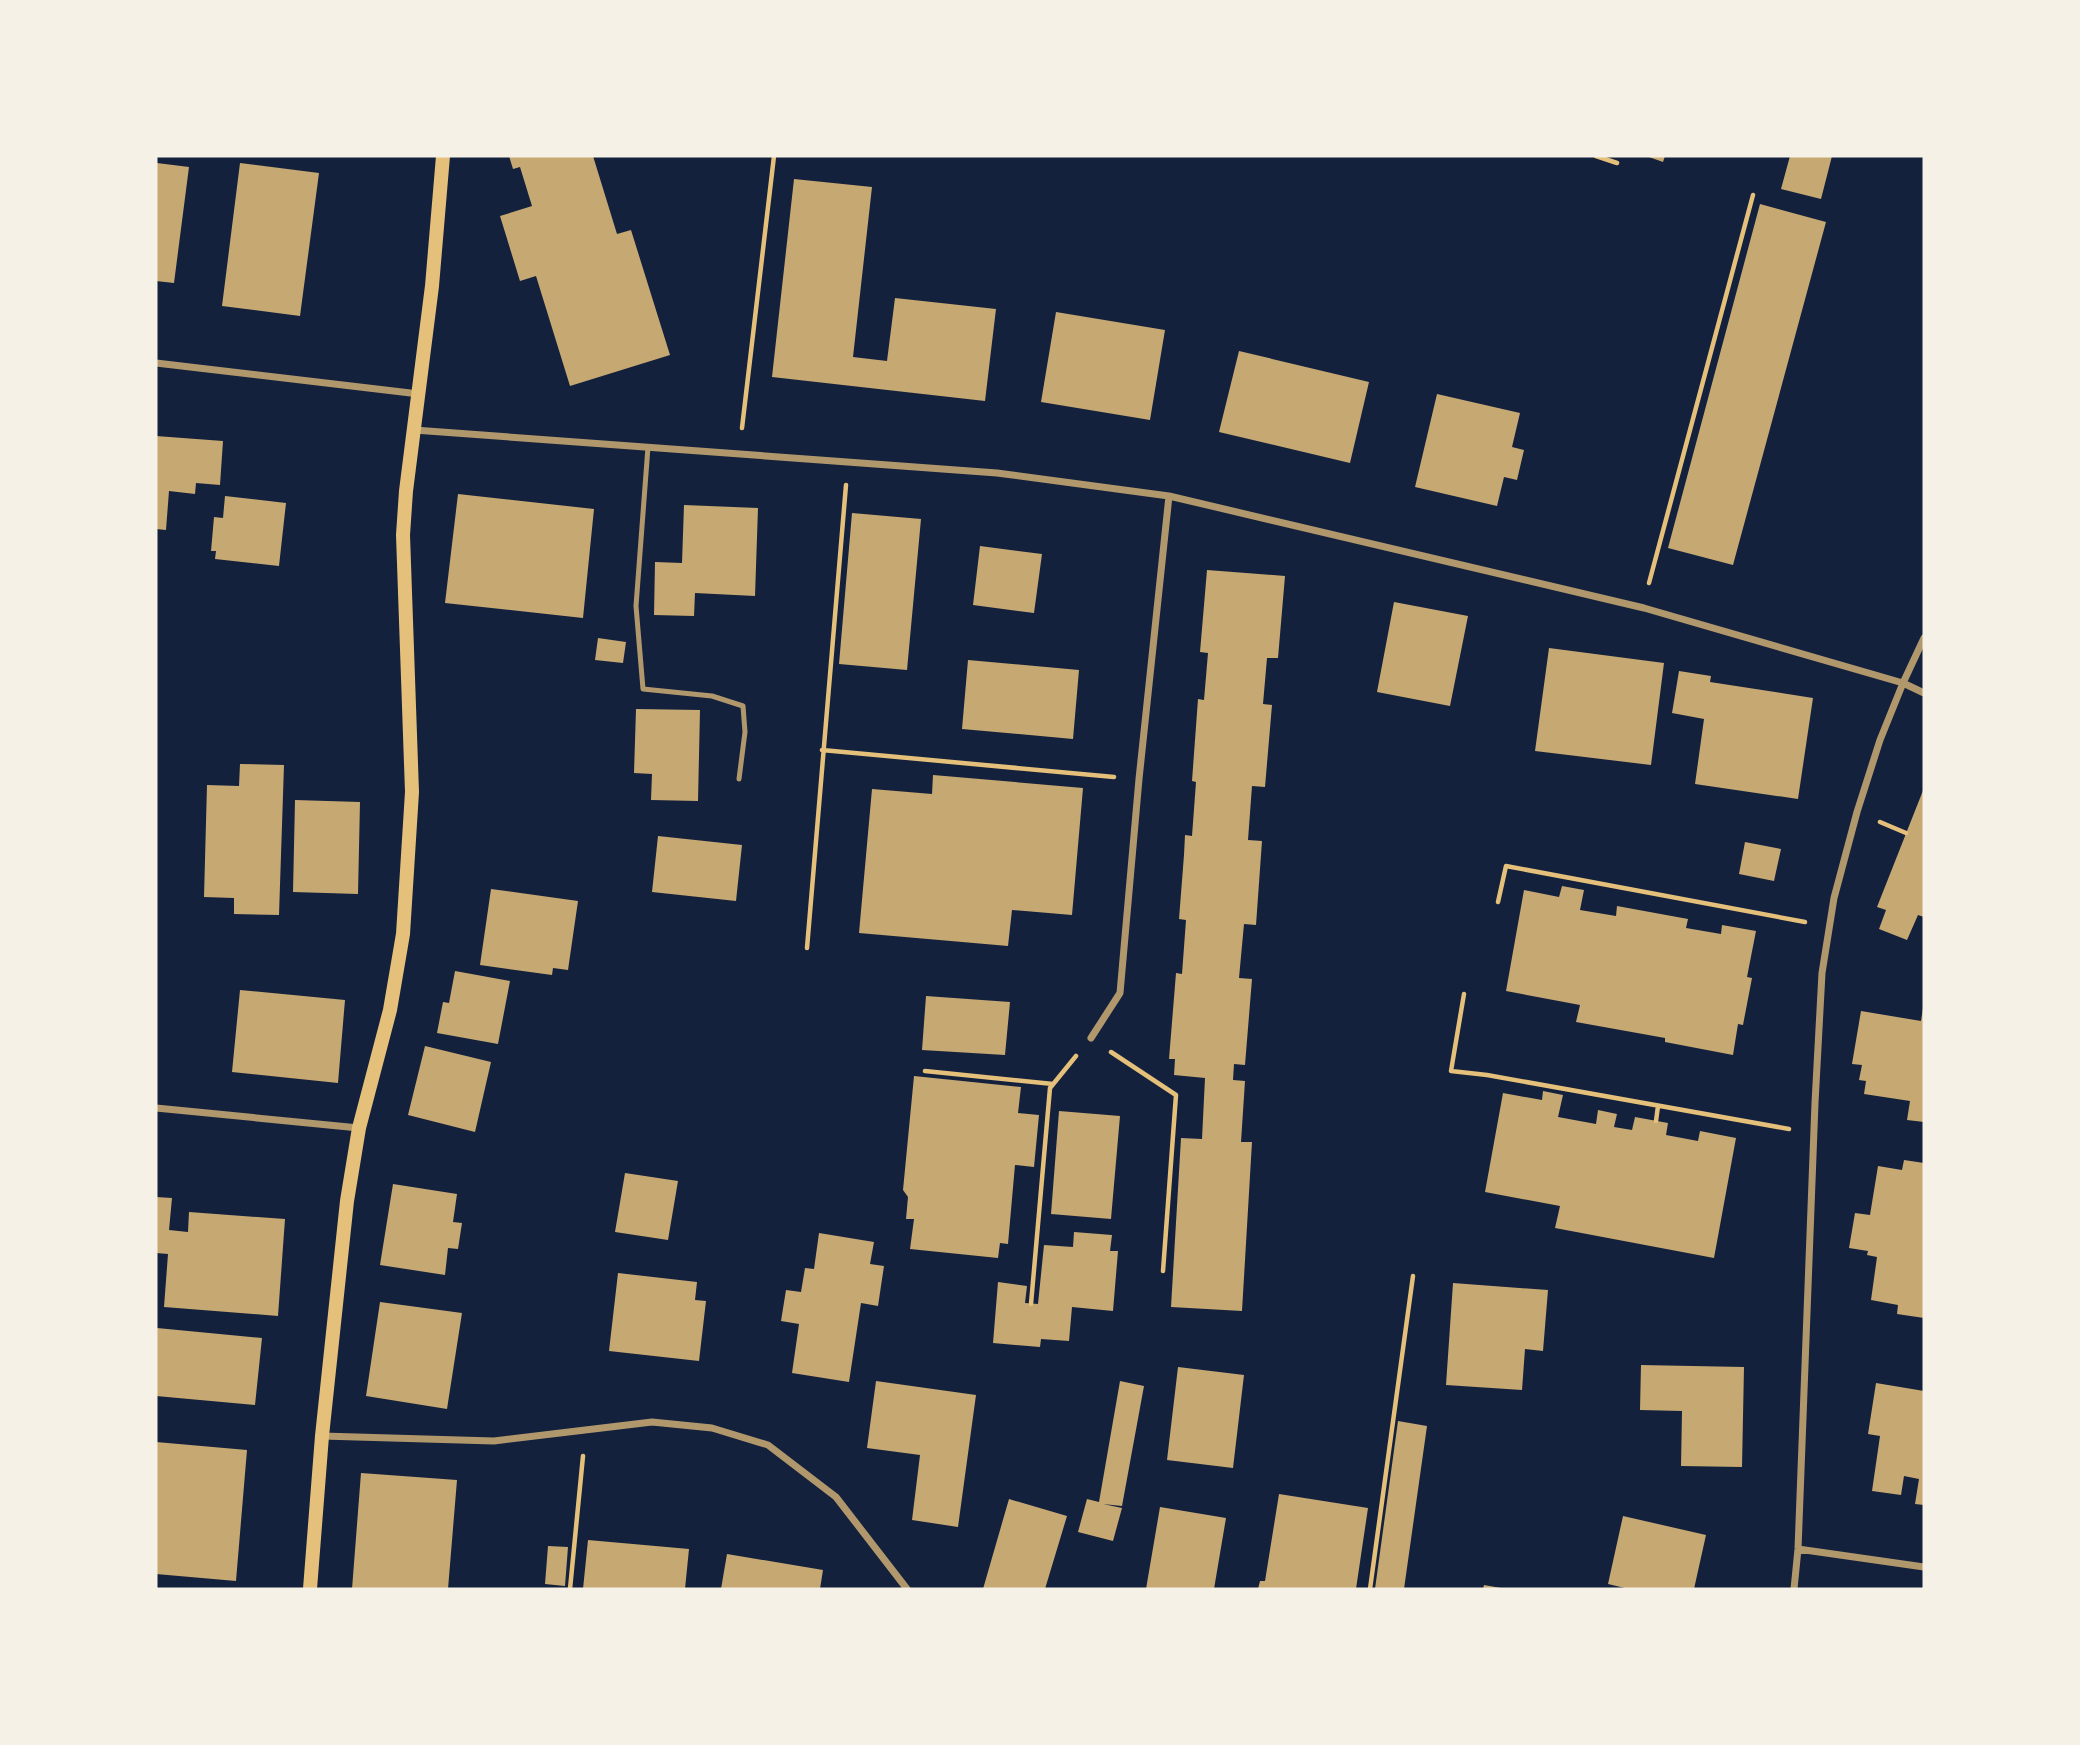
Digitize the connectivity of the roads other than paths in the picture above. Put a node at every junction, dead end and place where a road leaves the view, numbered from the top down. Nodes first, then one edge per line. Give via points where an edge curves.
1 (443, 156) edge
2 (156, 363) edge
3 (419, 394) junction
4 (414, 430) junction
5 (648, 447) junction
6 (1169, 496) junction
7 (1924, 638) edge
8 (1902, 683) junction
9 (1924, 693) edge
10 (739, 779) dead end
11 (1091, 1038) road end
12 (156, 1108) edge
13 (359, 1128) junction
14 (321, 1436) junction
15 (1798, 1549) junction
16 (1924, 1567) edge
17 (310, 1589) edge
18 (907, 1589) edge
19 (1794, 1589) edge

1 - 3 main road
2 - 3 street
3 - 4 main road
4 - 5 street
4 - 13 main road via 403,535 412,792 403,934 390,1010
5 - 6 street via 997,472
5 - 10 lane via 636,606 643,689 712,696 743,706
6 - 8 street via 1644,608
6 - 11 street via 1120,993
7 - 8 street
8 - 9 street
8 - 15 street via 1857,812 1834,898 1822,973
12 - 13 street
13 - 14 main road
14 - 17 main road
14 - 18 street via 495,1441 652,1422 712,1428 768,1445 836,1497
15 - 16 street
15 - 19 street

